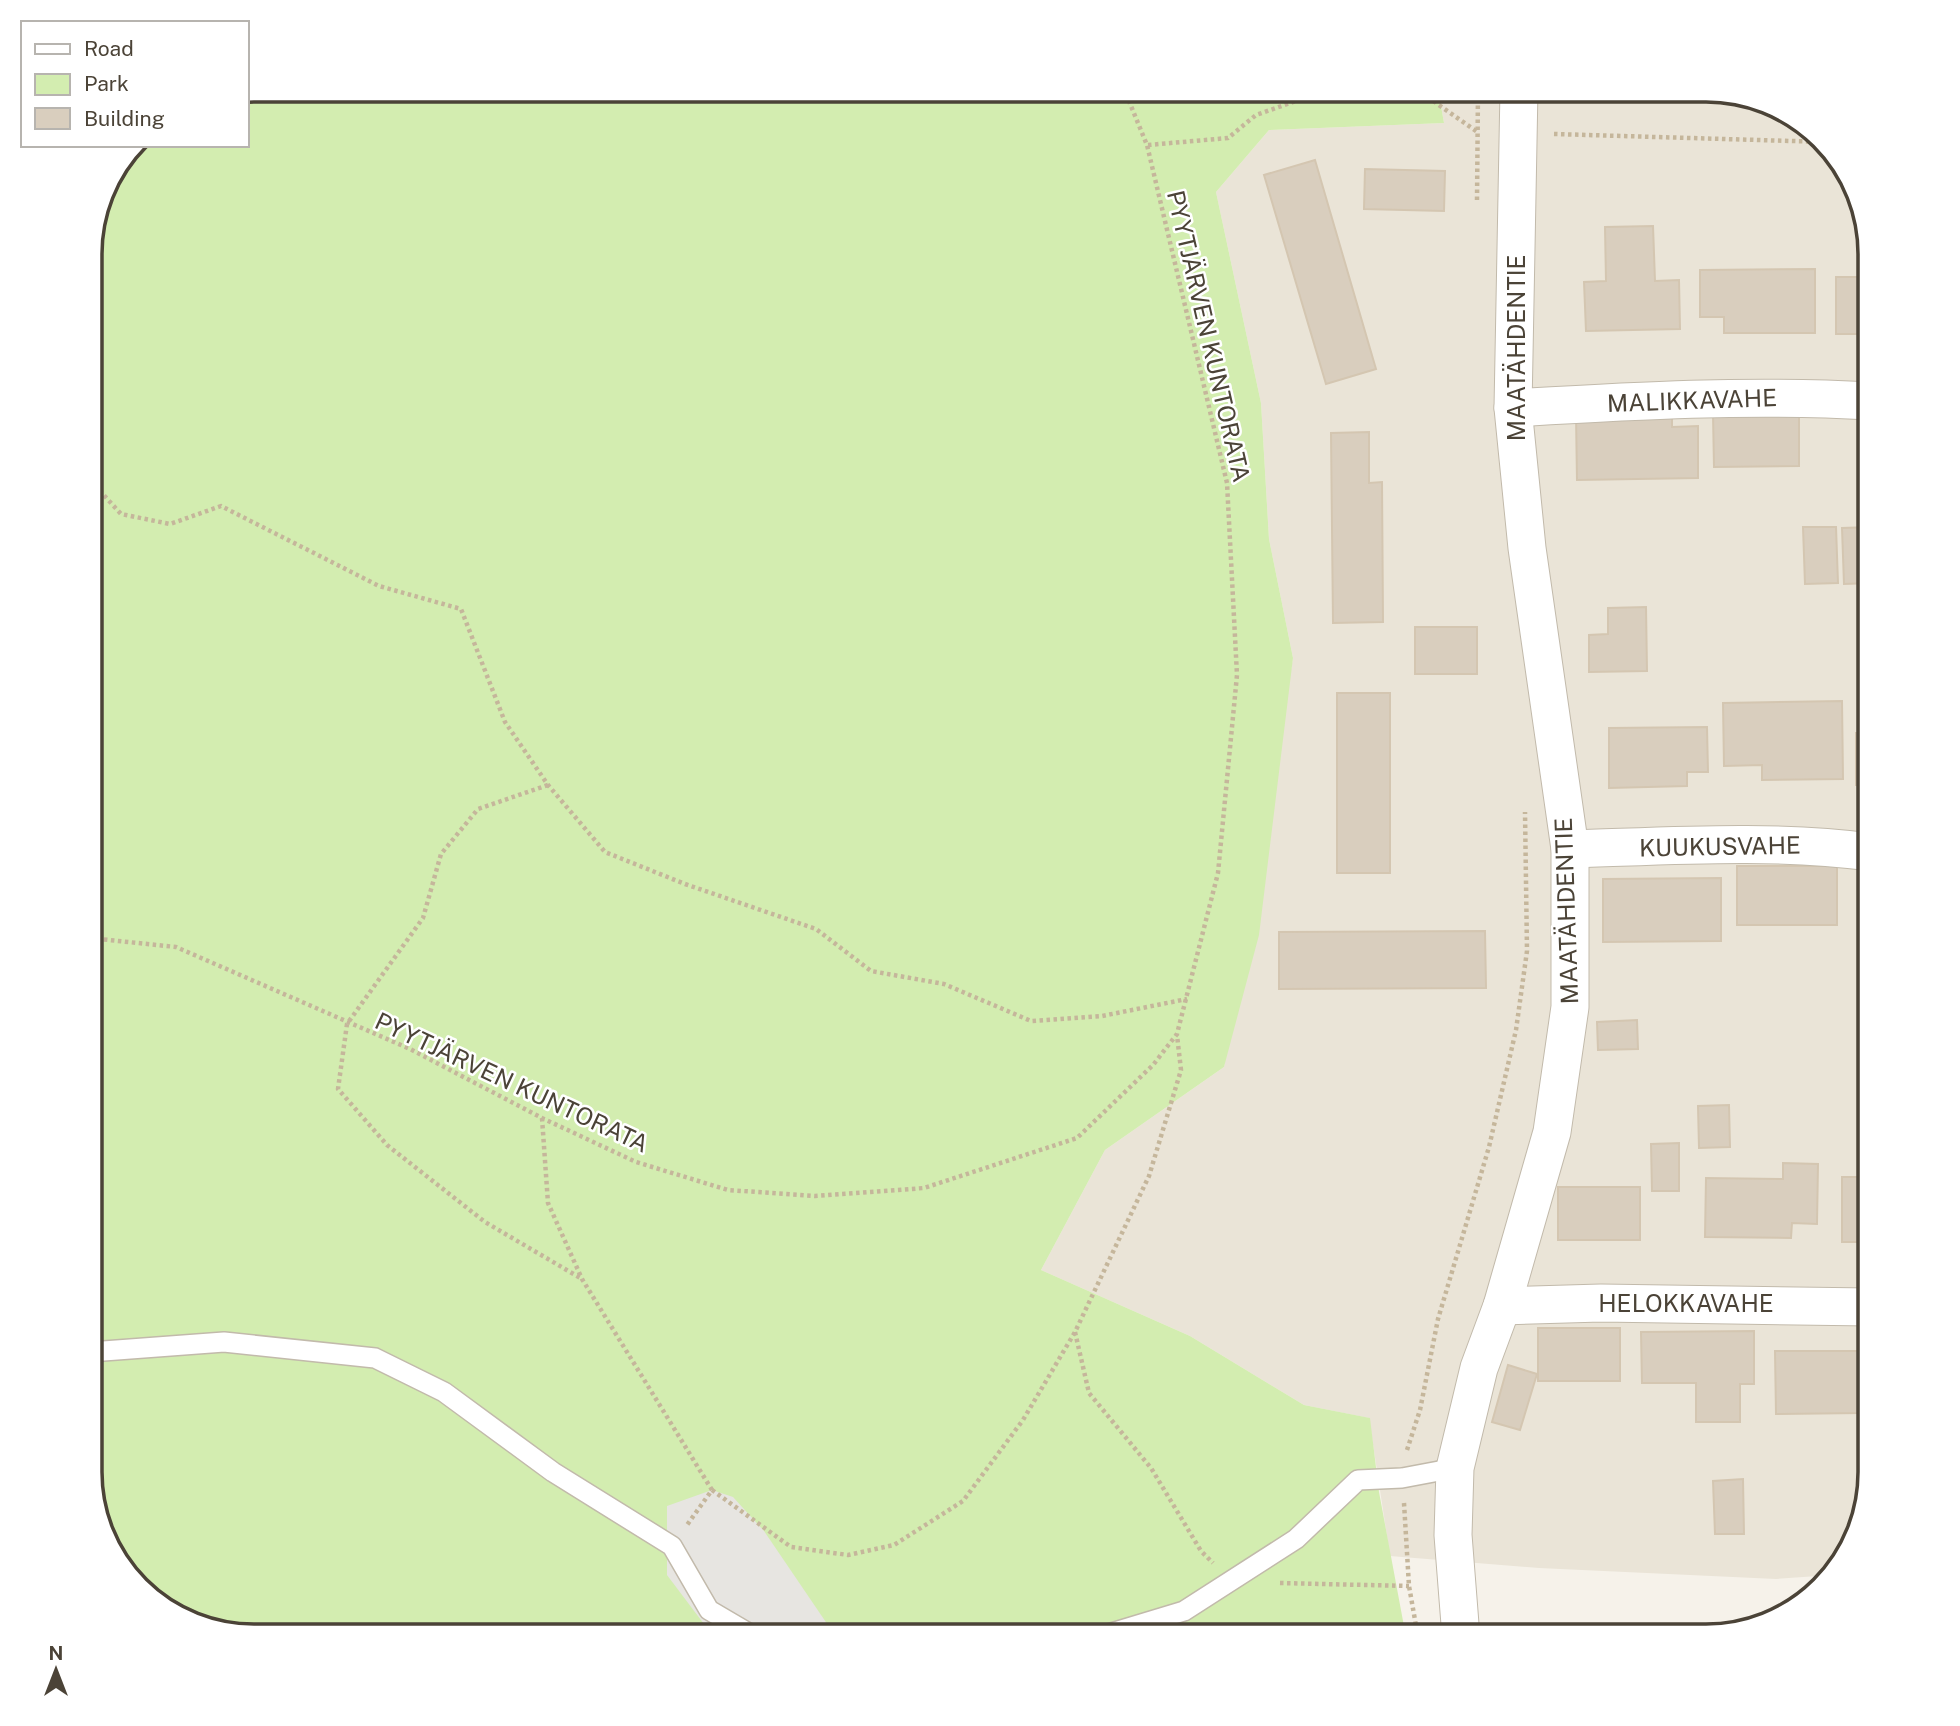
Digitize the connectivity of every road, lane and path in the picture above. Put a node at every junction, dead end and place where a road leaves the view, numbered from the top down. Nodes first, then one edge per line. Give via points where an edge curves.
1 (1129, 102) edge
2 (1293, 102) edge
3 (1434, 102) edge
4 (1478, 102) edge
5 (1519, 102) edge
6 (1519, 132) junction
7 (1478, 133) junction
8 (1809, 141) edge
9 (1147, 145) junction
10 (1477, 210) dead end
11 (1858, 400) edge
12 (1513, 408) junction
13 (102, 493) edge
14 (548, 785) junction
15 (1525, 800) dead end
16 (1570, 849) junction
17 (1858, 850) edge
18 (102, 939) edge
19 (1187, 999) junction
20 (347, 1024) junction
21 (1177, 1034) junction
22 (542, 1118) junction
23 (582, 1279) junction
24 (1502, 1306) junction
25 (1858, 1307) edge
26 (1074, 1332) junction
27 (102, 1351) edge
28 (1455, 1468) junction
29 (1402, 1478) junction
30 (712, 1490) junction
31 (672, 1546) junction
32 (1232, 1582) junction
33 (1409, 1586) junction
34 (733, 1624) edge
35 (1141, 1624) edge
36 (1416, 1624) edge
37 (1460, 1624) edge

1 - 9 path, PYYTJÄRVEN KUNTORATA
2 - 9 path via 1256,115 1228,138
3 - 7 path
4 - 7 path
5 - 6 street, MAATÄHDENTIE
6 - 7 path
6 - 8 path
6 - 12 street, MAATÄHDENTIE
7 - 10 path
9 - 19 path, PYYTJÄRVEN KUNTORATA via 1227,483 1237,675 1218,873
11 - 12 street, MALIKKAVAHE via 1687,398
12 - 16 street, MAATÄHDENTIE via 1527,548
13 - 14 path via 121,514 170,524 221,506 379,586 461,609 505,722
14 - 19 path via 605,852 816,929 871,971 944,984 1031,1021 1102,1016
14 - 20 path via 478,809 470,818 441,853 423,918
15 - 29 path via 1527,951 1516,1030 1489,1147 1438,1319
16 - 17 street, KUUKUSVAHE via 1753,843
16 - 24 street, MAATÄHDENTIE via 1570,1007 1552,1132
18 - 20 path, PYYTJÄRVEN KUNTORATA via 176,947
19 - 21 path, PYYTJÄRVEN KUNTORATA
20 - 22 path, PYYTJÄRVEN KUNTORATA via 410,1049
20 - 23 path via 338,1089 387,1145 485,1222
21 - 22 path, PYYTJÄRVEN KUNTORATA via 1153,1065 1077,1138 924,1188 814,1196 728,1190 636,1162
21 - 26 path via 1181,1070 1149,1176
22 - 23 path via 548,1203
23 - 30 path
24 - 25 street, HELOKKAVAHE
24 - 28 street, MAATÄHDENTIE via 1479,1368
26 - 30 path via 1023,1419 963,1502 894,1545 848,1555 791,1547
26 - 32 path via 1089,1393 1152,1468 1201,1551
27 - 31 lane via 225,1342 375,1358 444,1392 553,1472
28 - 29 lane
28 - 37 street, MAATÄHDENTIE via 1453,1535
29 - 32 lane via 1358,1480 1296,1539
29 - 33 path
30 - 31 path
31 - 34 lane via 709,1610
32 - 33 path
32 - 35 lane via 1184,1611
33 - 36 path

